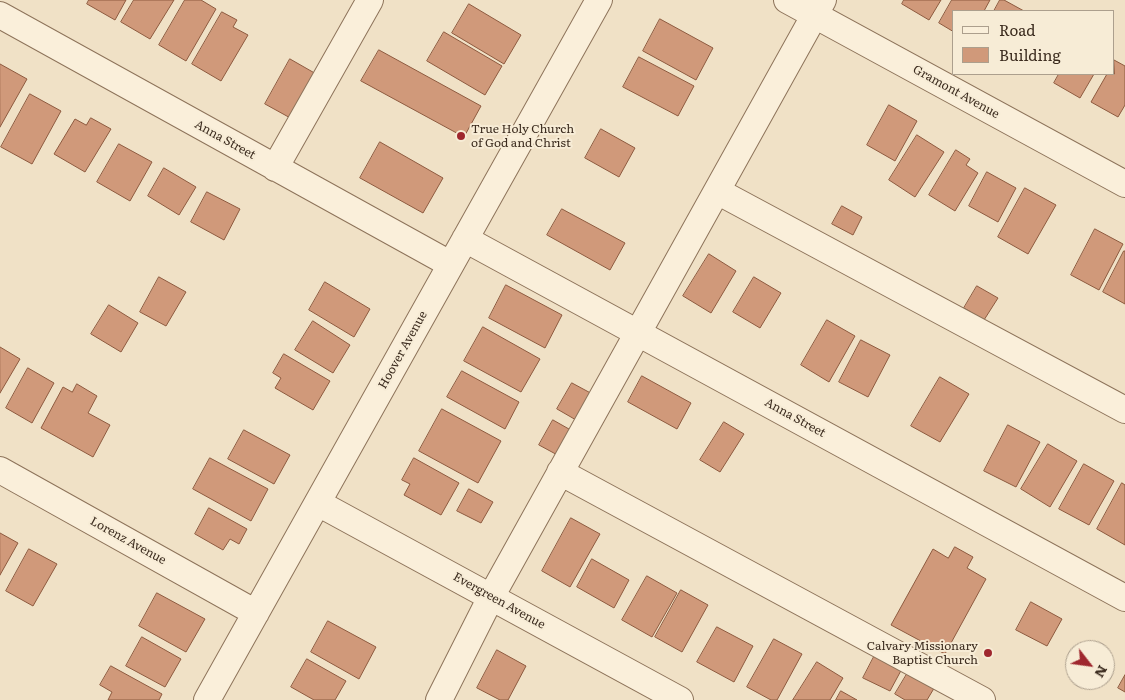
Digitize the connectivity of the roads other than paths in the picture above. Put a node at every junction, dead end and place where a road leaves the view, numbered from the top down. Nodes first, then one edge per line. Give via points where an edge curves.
1 (370, 0) edge
2 (599, 0) edge
3 (787, 0) edge
4 (819, 8) edge
5 (0, 15) edge
6 (276, 168) junction
7 (1125, 184) edge
8 (717, 191) junction
9 (465, 239) junction
10 (450, 264) junction
11 (638, 333) junction
12 (1125, 410) edge
13 (0, 470) edge
14 (560, 472) junction
15 (318, 503) junction
16 (491, 596) junction
17 (1125, 598) edge
18 (256, 613) junction
19 (207, 700) edge
20 (439, 700) edge
21 (680, 700) edge
22 (982, 700) edge

1 - 6 street
2 - 9 street, Hoover Avenue
3 - 4 street, Gramont Avenue
4 - 7 street, Gramont Avenue
4 - 8 street
5 - 6 street, Anna Street
6 - 10 street, Anna Street
8 - 11 street
8 - 12 street
9 - 10 street, Hoover Avenue
9 - 11 street, Anna Street
10 - 15 street, Hoover Avenue
11 - 14 street
11 - 17 street, Anna Street
13 - 18 street, Lorenz Avenue
14 - 16 street
14 - 22 street
15 - 16 street, Evergreen Avenue
15 - 18 street, Hoover Avenue
16 - 20 street
16 - 21 street, Evergreen Avenue
18 - 19 street, Hoover Avenue

